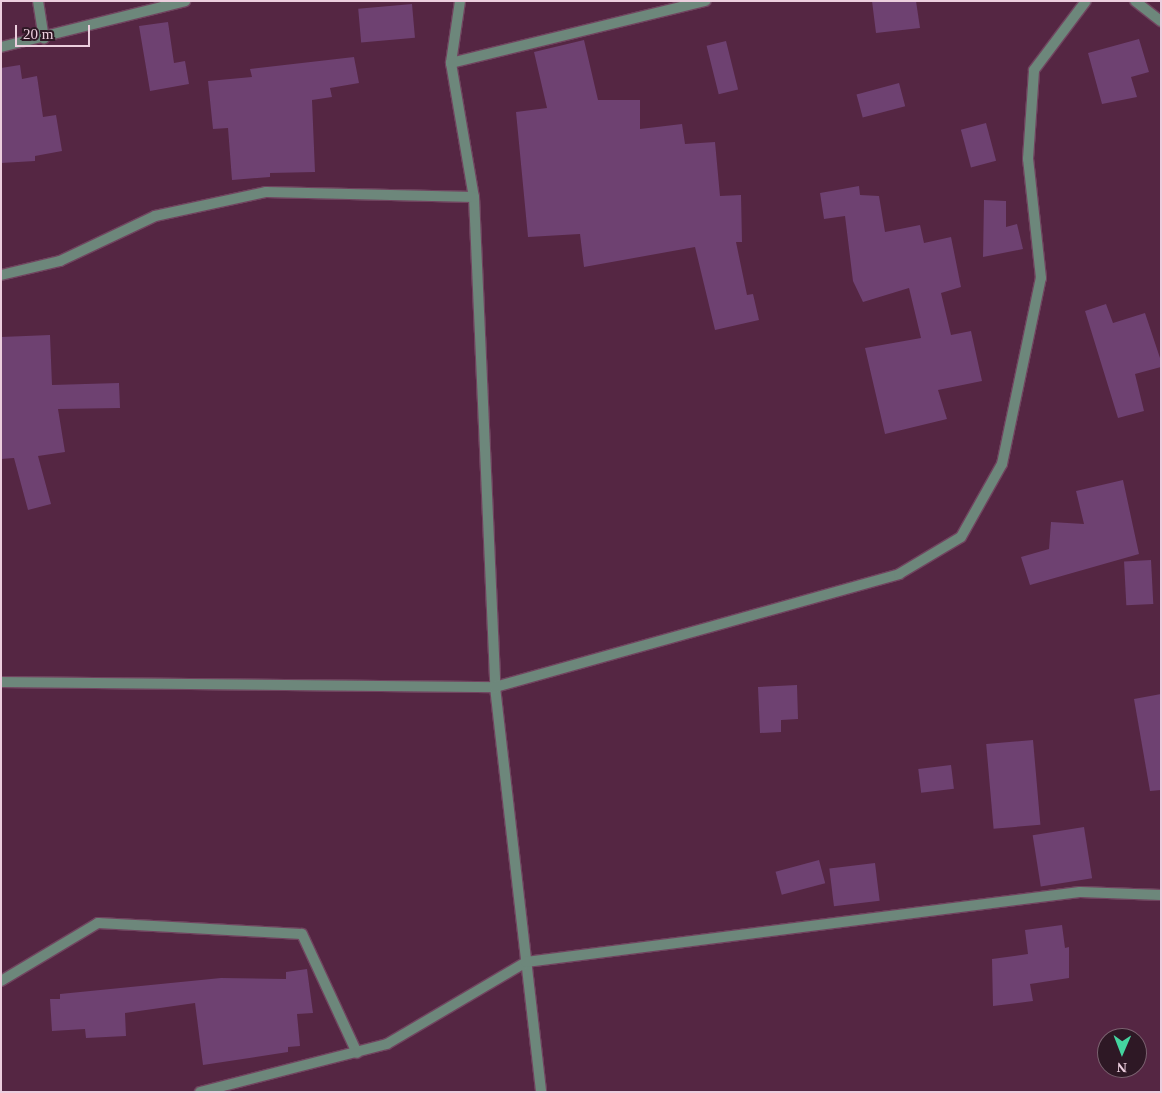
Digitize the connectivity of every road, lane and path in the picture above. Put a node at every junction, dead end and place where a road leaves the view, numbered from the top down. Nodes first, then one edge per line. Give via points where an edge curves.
1 (38, 1) edge
2 (185, 1) edge
3 (460, 1) edge
4 (706, 1) edge
5 (1086, 1) edge
6 (1135, 1) edge
7 (1161, 21) edge
8 (44, 39) junction
9 (1, 47) edge
10 (451, 63) junction
11 (474, 196) junction
12 (1, 275) edge
13 (1, 682) edge
14 (494, 687) junction
15 (1161, 895) edge
16 (526, 962) junction
17 (1, 980) edge
18 (357, 1053) junction
19 (200, 1092) edge
20 (541, 1092) edge

1 - 8 street
2 - 8 street
3 - 10 street
4 - 10 street
5 - 14 street via 1034,70 1028,159 1041,278 1002,464 961,538 899,574
6 - 7 street
8 - 9 street
10 - 11 street
11 - 12 street via 266,192 155,216 60,261
11 - 14 street
13 - 14 street
14 - 16 street
15 - 16 street via 1080,892
16 - 18 street via 387,1044
16 - 20 street
17 - 18 street via 98,923 302,934
18 - 19 street

